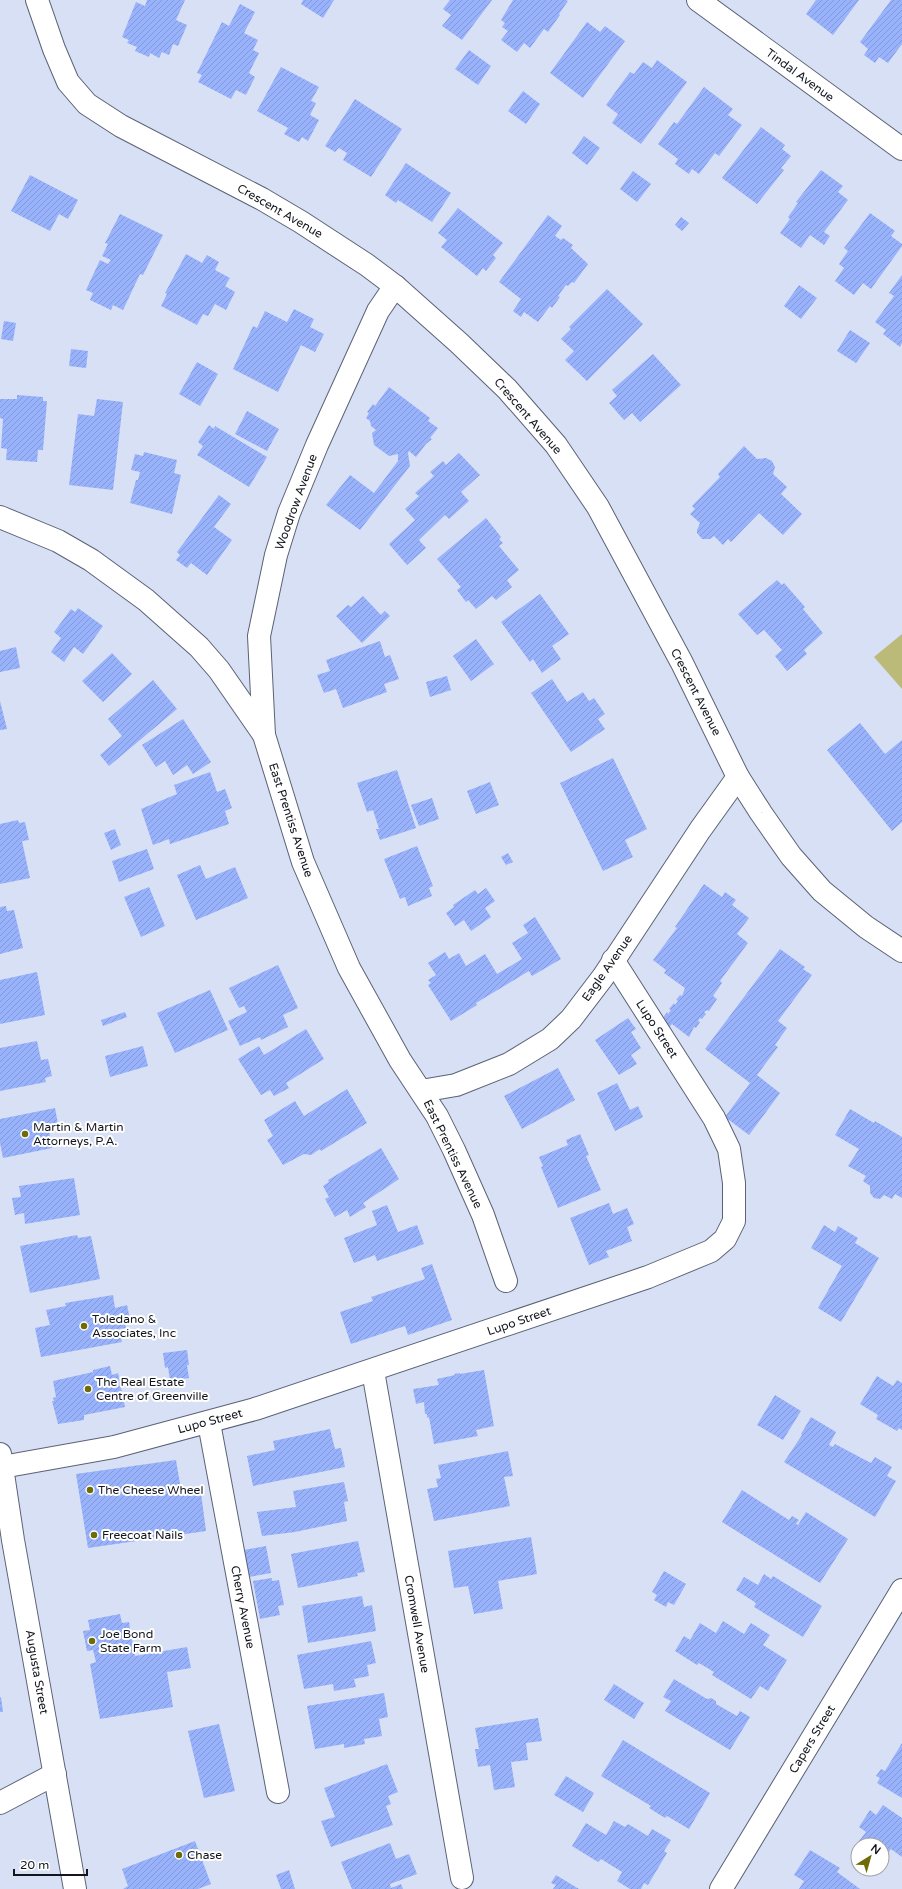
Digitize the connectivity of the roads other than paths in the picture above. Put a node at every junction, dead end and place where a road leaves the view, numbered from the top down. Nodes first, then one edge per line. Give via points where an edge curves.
1 (37, 0) edge
2 (698, 0) edge
3 (902, 149) edge
4 (395, 286) junction
5 (0, 517) edge
6 (264, 735) junction
7 (738, 777) junction
8 (902, 951) edge
9 (613, 960) junction
10 (421, 1091) junction
11 (506, 1281) dead end
12 (373, 1371) junction
13 (209, 1423) junction
14 (1, 1460) edge
15 (7, 1542) edge
16 (902, 1590) edge
17 (55, 1774) junction
18 (278, 1792) dead end
19 (0, 1802) edge
20 (462, 1878) dead end
21 (75, 1889) edge
22 (722, 1889) edge

1 - 4 street, Crescent Avenue via 68,82 87,104 121,126 301,222
2 - 3 street, Tindal Avenue
4 - 6 street, Woodrow Avenue via 378,311 317,445 289,514 276,555 259,636
4 - 7 street, Crescent Avenue via 507,389 556,445 598,507 682,663
5 - 6 street, East Prentiss Avenue via 58,541 91,560 146,600 199,647 219,670
6 - 10 street, East Prentiss Avenue via 303,862 346,961 400,1060
7 - 8 street, Crescent Avenue via 791,856 822,891 866,927
7 - 9 street, Eagle Avenue
9 - 10 street, Eagle Avenue via 571,1019 550,1039 509,1064 486,1074 456,1085
9 - 12 street, Lupo Street via 714,1118 729,1149 734,1183 734,1221 725,1239 711,1251 648,1277
10 - 11 street, East Prentiss Avenue via 447,1137 477,1201
12 - 13 street, Lupo Street
12 - 20 street, Cromwell Avenue
13 - 14 street, Lupo Street via 114,1447
13 - 18 street, Cherry Avenue
14 - 15 street, Augusta Street
15 - 17 street, Augusta Street
16 - 22 street, Capers Street
17 - 19 street
17 - 21 street, Augusta Street

